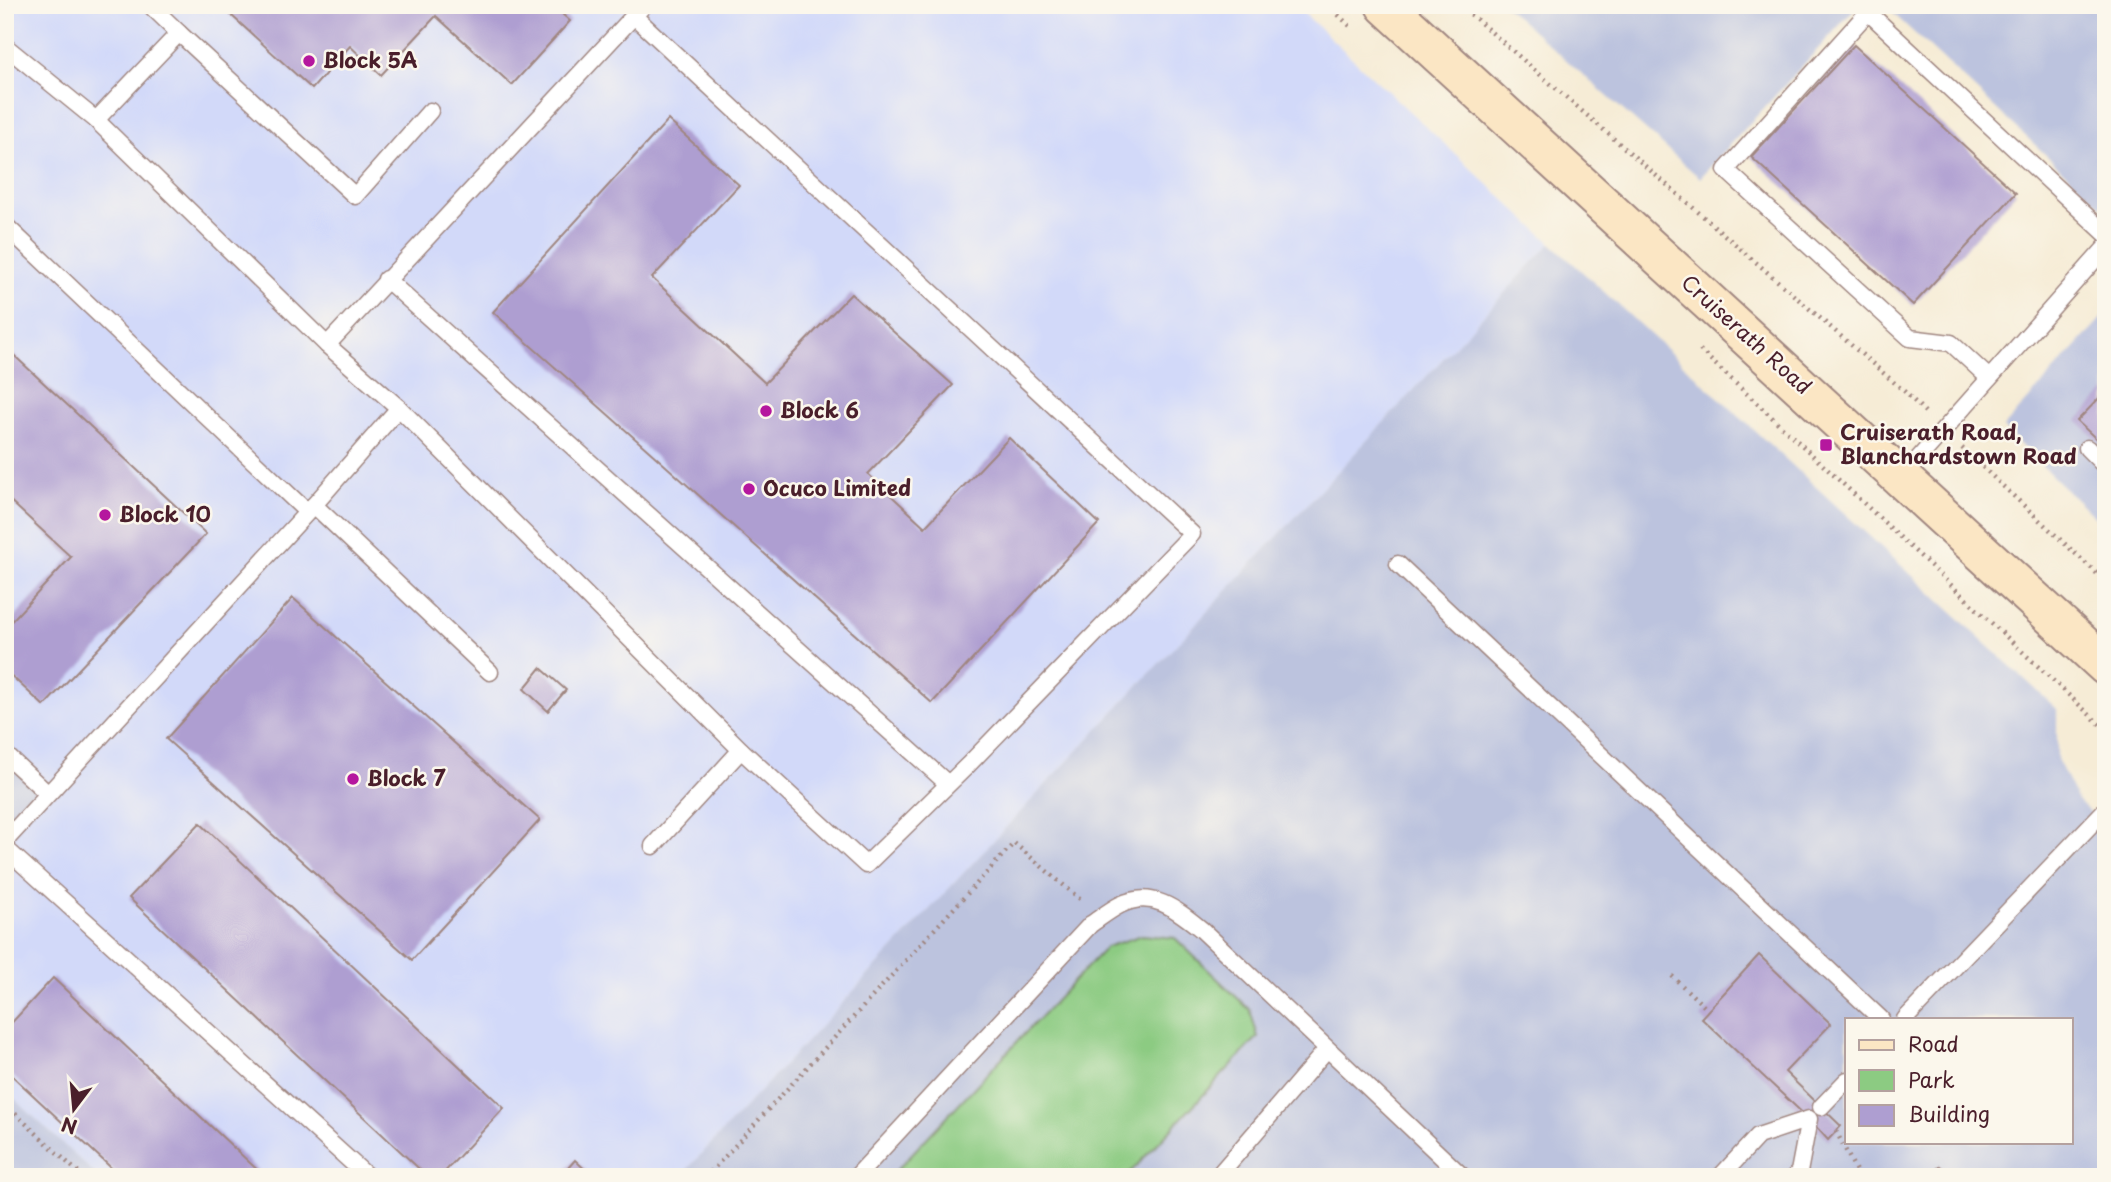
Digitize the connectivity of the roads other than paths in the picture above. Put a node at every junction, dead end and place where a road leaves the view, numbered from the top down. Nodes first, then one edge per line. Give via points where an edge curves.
1 (150, 5) edge
2 (1385, 5) edge
3 (639, 11) edge
4 (179, 33) junction
5 (5, 47) edge
6 (430, 111) dead end
7 (96, 120) junction
8 (5, 225) edge
9 (2106, 234) edge
10 (2106, 247) edge
11 (386, 279) junction
12 (327, 345) junction
13 (1989, 378) junction
14 (399, 408) junction
15 (2087, 448) dead end
16 (2106, 467) edge
17 (1901, 478) junction
18 (310, 508) junction
19 (1398, 564) dead end
20 (2106, 666) edge
21 (490, 672) dead end
22 (741, 750) junction
23 (5, 754) edge
24 (948, 784) junction
25 (47, 793) junction
26 (2106, 809) edge
27 (5, 841) edge
28 (653, 846) dead end
29 (5, 848) edge
30 (1880, 1018) edge
31 (1906, 1018) edge
32 (1327, 1049) junction
33 (1845, 1082) edge
34 (1821, 1107) dead end
35 (368, 1177) edge
36 (856, 1177) edge
37 (1217, 1177) edge
38 (1463, 1177) edge
39 (1720, 1177) edge
40 (1794, 1177) edge

1 - 4 lane
2 - 17 main road, Cruiserath Road
3 - 11 lane
3 - 24 lane via 1192,534
4 - 6 lane via 355,196
4 - 7 lane
5 - 7 lane
7 - 12 lane
8 - 18 lane
9 - 13 lane via 1868,12 1726,170 1910,338 1951,343
10 - 13 lane
11 - 12 lane
11 - 24 lane
12 - 14 lane
13 - 17 lane
14 - 18 lane
14 - 22 lane
15 - 16 lane
17 - 20 main road, Cruiserath Road
18 - 21 lane
18 - 25 lane
19 - 30 lane
22 - 24 lane via 866,865
22 - 28 lane
23 - 25 lane
25 - 27 lane
26 - 31 lane
29 - 35 lane
32 - 36 lane via 1180,912 1151,898 1121,904 1091,924
32 - 37 lane
32 - 38 lane
33 - 34 lane
39 - 40 lane via 1758,1136 1810,1119

